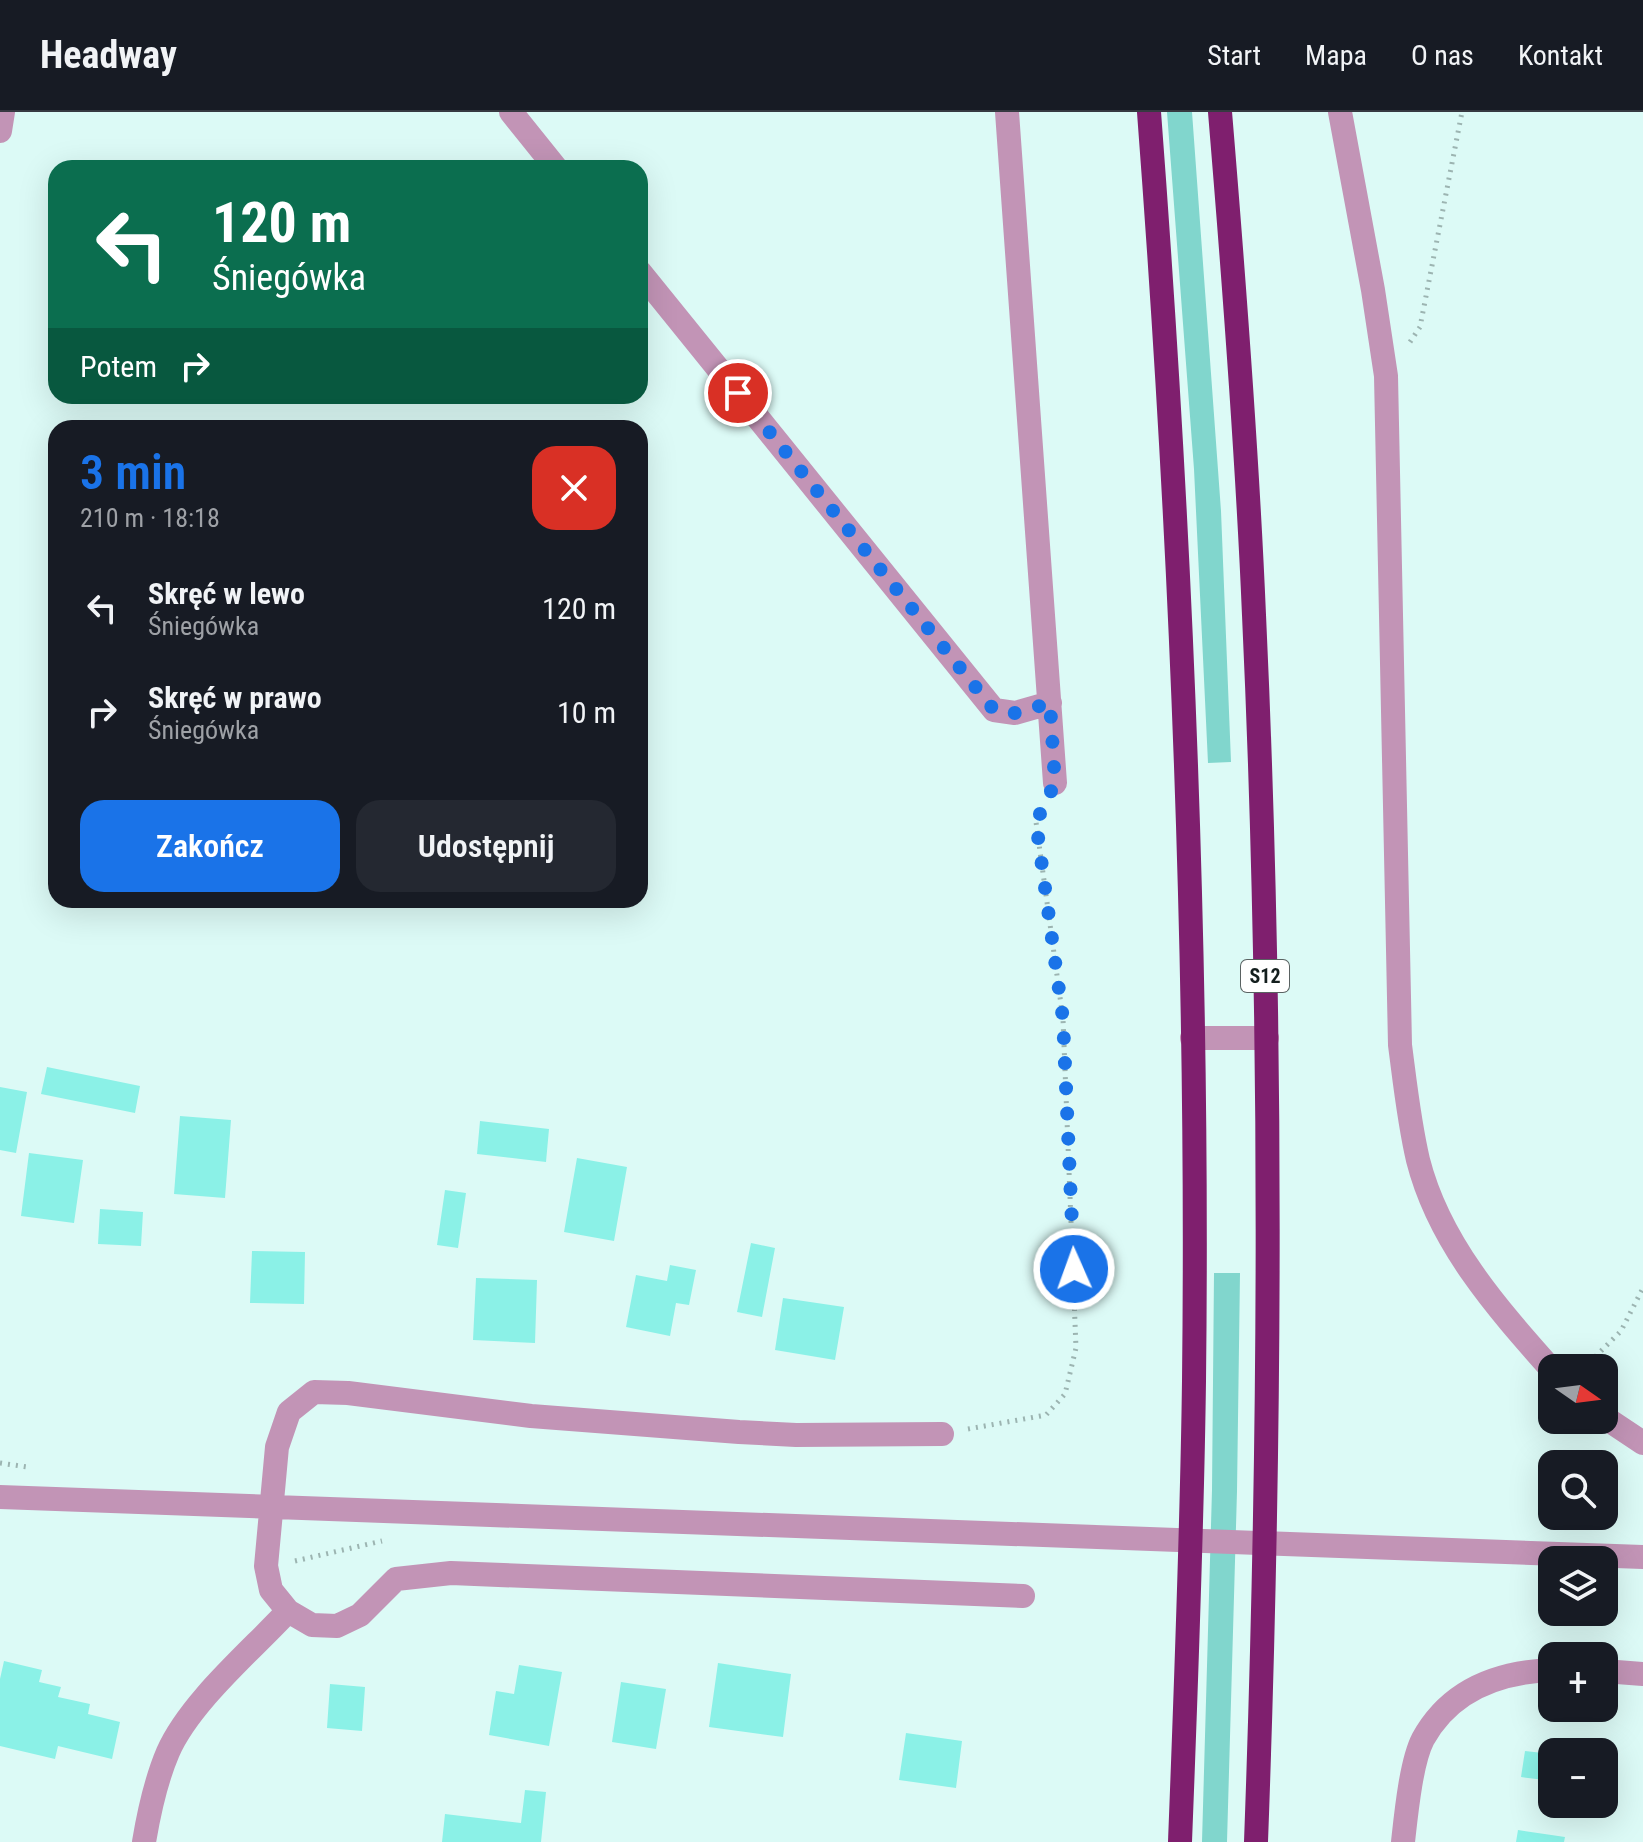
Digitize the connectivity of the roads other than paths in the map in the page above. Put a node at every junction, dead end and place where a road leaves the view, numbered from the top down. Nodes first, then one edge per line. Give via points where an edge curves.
1 (3, 112) edge
2 (511, 112) edge
3 (1007, 112) edge
4 (1149, 112) edge
5 (1220, 112) edge
6 (1340, 112) edge
7 (0, 131) edge
8 (550, 160) edge
9 (648, 282) edge
10 (1050, 703) junction
11 (1055, 783) road end
12 (1192, 1038) junction
13 (1267, 1038) junction
14 (1539, 1354) edge
15 (1618, 1426) edge
16 (942, 1434) road end
17 (1643, 1443) edge
18 (0, 1497) edge
19 (271, 1506) junction
20 (1643, 1557) edge
21 (1023, 1596) dead end
22 (288, 1611) junction
23 (1538, 1672) edge
24 (1618, 1672) edge
25 (1643, 1674) edge
26 (144, 1842) edge
27 (1180, 1842) edge
28 (1256, 1842) edge
29 (1403, 1842) edge

1 - 7 street
2 - 8 street
3 - 10 street
4 - 12 highway via 1176,526
5 - 13 highway, S12 via 1254,615
6 - 14 street via 1386,376 1400,1045 1410,1124 1431,1198 1451,1241
9 - 10 street via 994,710 1015,713
10 - 11 street
12 - 13 street
12 - 27 highway via 1194,1382
13 - 28 highway, S12 via 1267,1488
15 - 17 street
16 - 19 street via 739,1432 314,1392 289,1412 277,1447
18 - 19 street
19 - 20 street
19 - 22 street via 266,1566 271,1590
21 - 22 street via 451,1573 396,1579 360,1615 337,1626 312,1625
22 - 26 street via 203,1698 168,1751
23 - 29 street via 1496,1677 1443,1712 1422,1741
24 - 25 street

